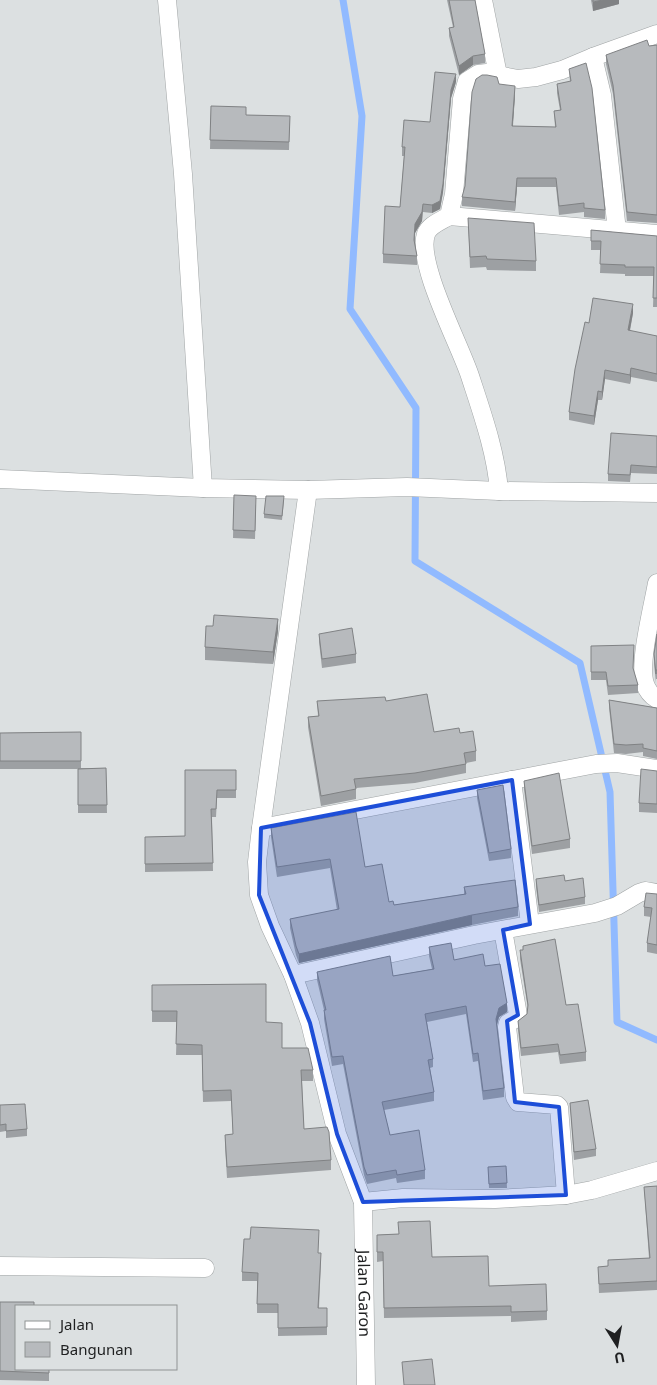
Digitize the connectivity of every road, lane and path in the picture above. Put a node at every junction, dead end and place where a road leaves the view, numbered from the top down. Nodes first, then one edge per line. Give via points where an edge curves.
1 (167, 0) edge
2 (483, 0) edge
3 (657, 34) edge
4 (593, 56) junction
5 (498, 75) junction
6 (449, 216) junction
7 (617, 231) junction
8 (657, 234) edge
9 (0, 478) edge
10 (203, 488) junction
11 (308, 490) junction
12 (498, 490) junction
13 (657, 493) edge
14 (657, 582) edge
15 (657, 699) edge
16 (657, 769) edge
17 (512, 780) junction
18 (262, 828) junction
19 (657, 893) edge
20 (530, 924) junction
21 (503, 930) junction
22 (294, 974) junction
23 (657, 1171) edge
24 (566, 1195) junction
25 (363, 1202) junction
26 (0, 1266) edge
27 (205, 1268) dead end
28 (366, 1385) edge

1 - 10 street via 183,174
2 - 5 street
3 - 4 street
4 - 5 street via 536,77 518,79
4 - 7 street via 602,95
5 - 6 street via 478,74 465,86
6 - 7 street
6 - 12 street via 431,226 426,234 428,269 469,374 494,458
7 - 8 street
9 - 10 street
10 - 11 street
11 - 12 street via 407,487
11 - 18 street, Jalan Garon
12 - 13 street
14 - 15 street via 643,658 645,685
16 - 17 street via 617,763 596,764
17 - 18 street
17 - 20 street
18 - 22 street, Jalan Garon via 257,862 259,895
19 - 20 street via 645,891 611,908
20 - 21 street
21 - 22 street
21 - 24 street via 518,1015 507,1027 515,1097 518,1102 560,1107
22 - 25 street, Jalan Garon via 337,1134
23 - 24 street
24 - 25 street via 495,1199 403,1198
25 - 28 street, Jalan Garon
26 - 27 street

